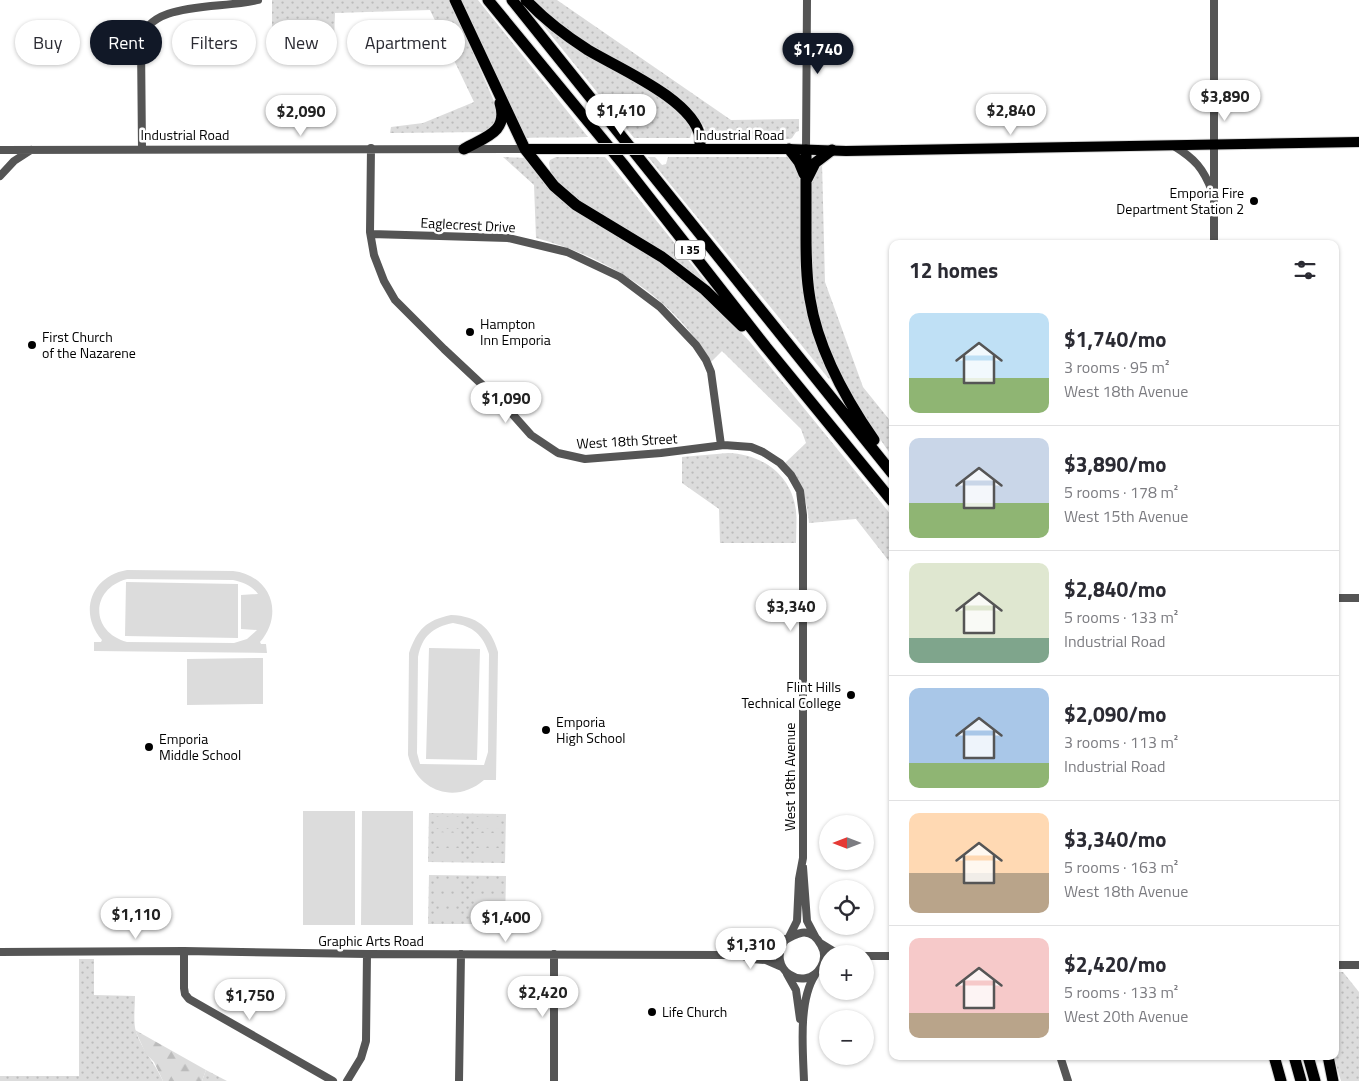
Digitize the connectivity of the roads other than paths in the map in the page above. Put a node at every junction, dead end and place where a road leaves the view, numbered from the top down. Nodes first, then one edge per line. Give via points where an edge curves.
1 (258, 0) edge
2 (455, 0) edge
3 (488, 0) edge
4 (512, 0) edge
5 (526, 0) edge
6 (807, 0) edge
7 (1214, 0) edge
8 (496, 89) junction
9 (1359, 142) edge
10 (1214, 143) junction
11 (1172, 145) junction
12 (371, 148) junction
13 (700, 148) junction
14 (464, 149) junction
15 (525, 149) junction
16 (790, 149) junction
17 (0, 150) edge
18 (31, 150) junction
19 (142, 150) junction
20 (806, 150) junction
21 (832, 150) junction
22 (0, 176) edge
23 (806, 180) junction
24 (1214, 197) junction
25 (371, 234) junction
26 (1214, 240) edge
27 (766, 347) junction
28 (721, 445) junction
29 (889, 464) edge
30 (889, 469) edge
31 (889, 497) edge
32 (802, 511) joint
33 (1339, 598) edge
34 (1359, 598) edge
35 (803, 863) junction
36 (787, 938) junction
37 (818, 940) junction
38 (825, 945) edge
39 (184, 951) junction
40 (0, 952) edge
41 (366, 954) junction
42 (460, 954) junction
43 (554, 954) junction
44 (741, 956) junction
45 (874, 956) edge
46 (889, 956) edge
47 (1339, 965) edge
48 (1359, 965) edge
49 (784, 970) junction
50 (817, 972) junction
51 (803, 1029) junction
52 (1061, 1060) edge
53 (1275, 1060) edge
54 (1295, 1060) edge
55 (1309, 1060) edge
56 (1329, 1060) edge
57 (333, 1081) edge
58 (347, 1081) edge
59 (459, 1081) edge
60 (554, 1081) edge
61 (804, 1081) edge
62 (1068, 1081) edge
63 (1281, 1081) edge
64 (1301, 1081) edge
65 (1315, 1081) edge
66 (1333, 1081) edge

1 - 19 street via 184,2 168,5 149,19 144,26 141,43
2 - 8 highway
3 - 27 highway, I 35 via 623,164
4 - 30 highway, I 35
5 - 13 highway via 586,49 664,93 694,124 700,136
6 - 20 street
7 - 10 street
8 - 14 highway via 502,121 497,130
8 - 15 highway
9 - 10 main road, Industrial Road
10 - 11 main road, Industrial Road
10 - 24 street
11 - 21 main road, Industrial Road
11 - 24 street via 1197,163
12 - 14 street, Industrial Road
12 - 19 street, Industrial Road
12 - 25 street, West 18th Street
13 - 15 main road, Industrial Road, bridge
13 - 16 main road, Industrial Road
14 - 15 street, Industrial Road
15 - 27 highway via 554,186 576,205 662,257 705,290
16 - 20 main road, Industrial Road
16 - 23 highway
17 - 18 street, Industrial Road
18 - 19 street, Industrial Road
18 - 22 street
20 - 21 main road, Industrial Road
20 - 23 highway
21 - 23 highway via 815,163
23 - 29 highway via 806,275 815,323 841,388
24 - 26 street
25 - 28 street, West 18th Street via 374,255 394,300 531,435 558,453 585,459
25 - 28 street, Eaglecrest Drive via 508,238 567,252 620,277 660,307 706,360
27 - 31 highway, I 35
28 - 32 street, West 18th Street via 751,447 780,463 800,491
32 - 35 street, West 18th Avenue
33 - 34 street
35 - 36 street, West 18th Avenue via 797,921
35 - 37 street, West 18th Avenue via 807,921
36 - 37 street via 803,933
36 - 44 street, Graphic Arts Road via 770,949
36 - 49 street via 779,953
37 - 38 street
37 - 50 street via 824,956
39 - 40 street, Graphic Arts Road
39 - 41 street, Graphic Arts Road
39 - 57 street via 184,988 189,999
41 - 42 street, Graphic Arts Road
41 - 58 street via 366,1041 361,1058
42 - 43 street, Graphic Arts Road
42 - 59 street
43 - 44 street, Graphic Arts Road
43 - 60 street
44 - 49 street, Graphic Arts Road via 766,960
45 - 46 street
47 - 48 street
49 - 50 street via 798,978
49 - 51 street via 796,990
50 - 51 street via 807,990
51 - 61 street
52 - 62 street
53 - 63 highway
54 - 64 highway
55 - 65 highway
56 - 66 highway

